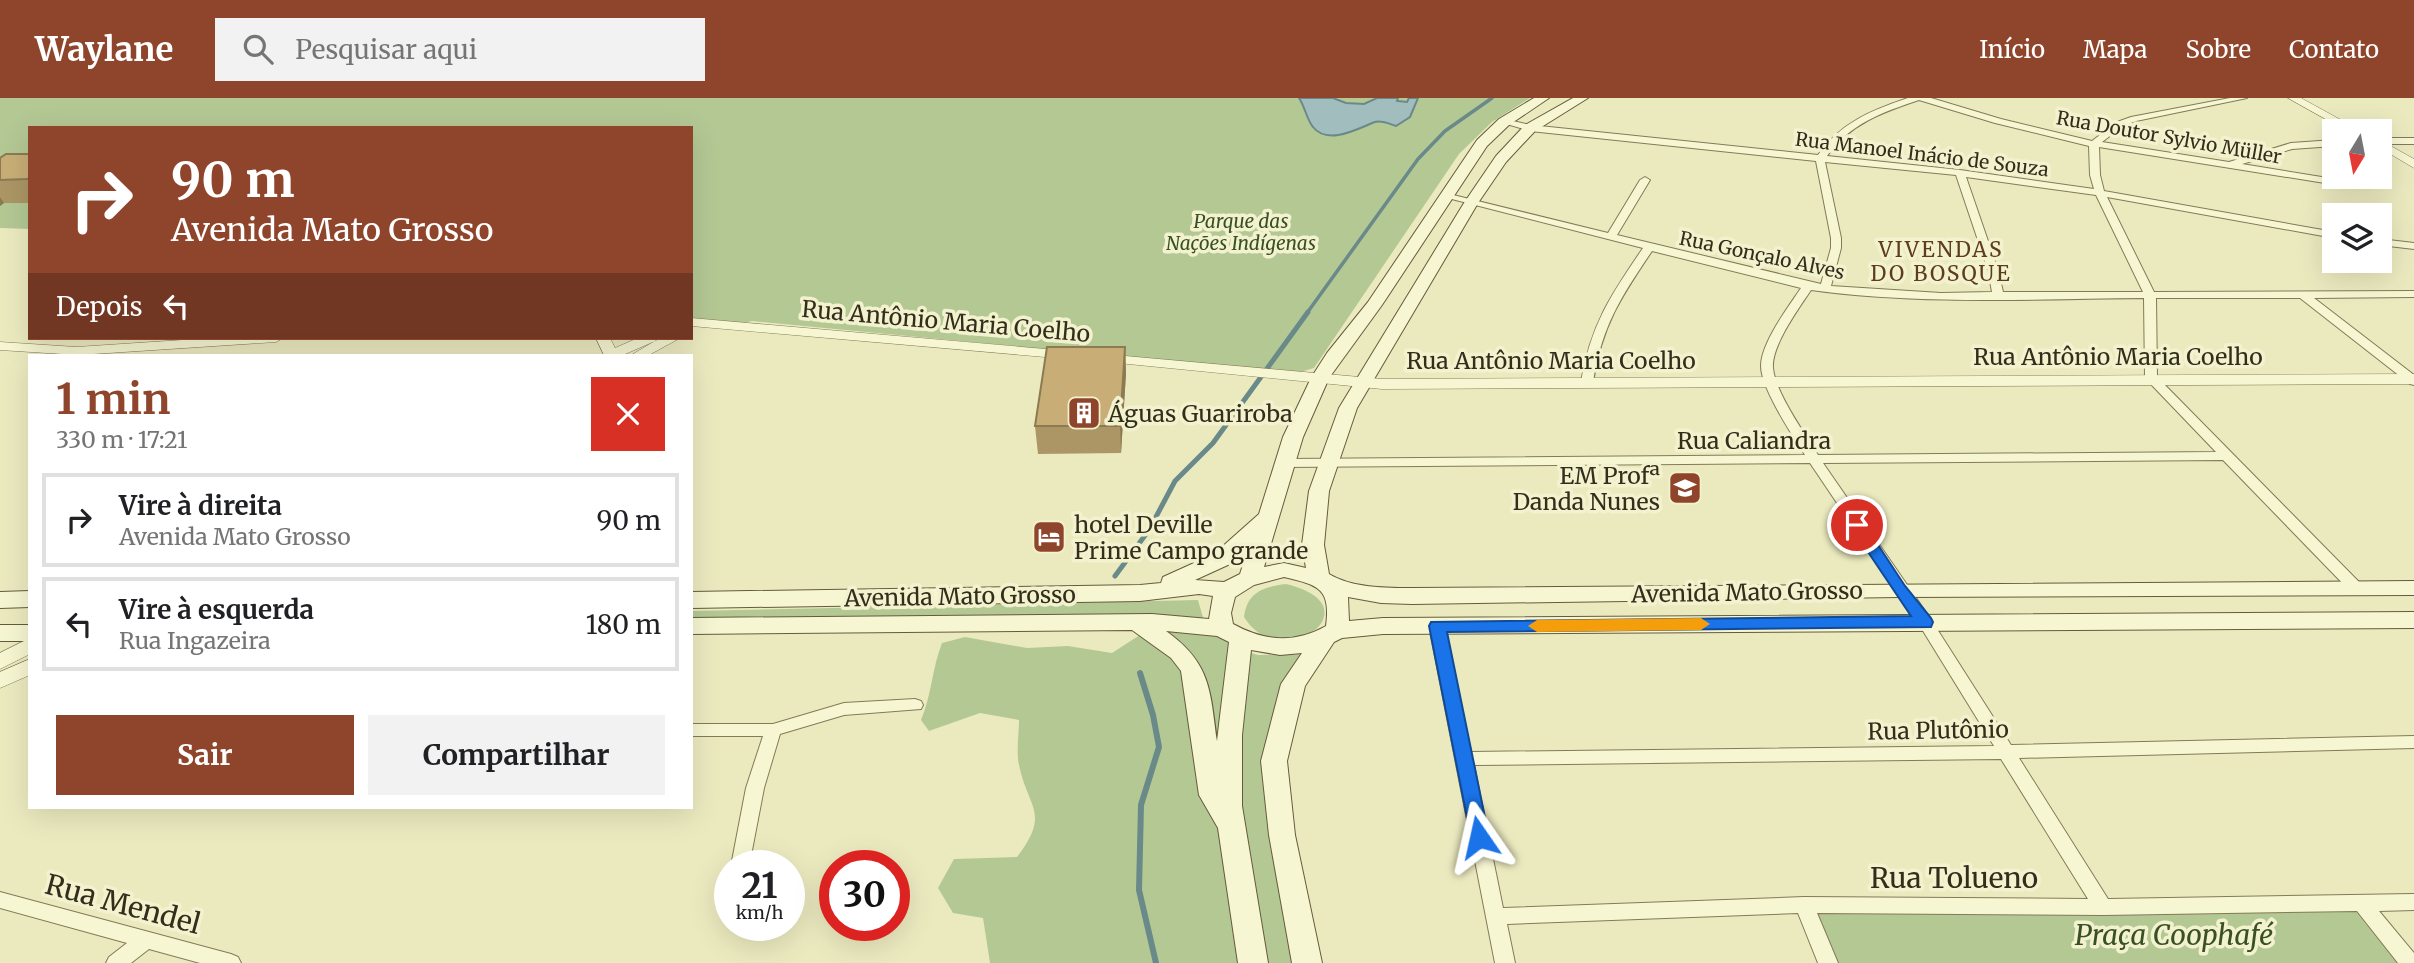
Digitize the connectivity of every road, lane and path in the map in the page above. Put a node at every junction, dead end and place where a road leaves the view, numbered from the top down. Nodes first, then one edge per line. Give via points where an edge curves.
1 (1544, 98) edge
2 (1582, 98) edge
3 (1916, 98) edge
4 (1922, 98) edge
5 (2243, 98) edge
6 (2292, 98) edge
7 (2307, 98) edge
8 (2332, 119) edge
9 (2342, 119) edge
10 (1504, 122) junction
11 (1530, 128) junction
12 (2414, 141) edge
13 (2392, 142) edge
14 (2322, 144) edge
15 (2094, 145) junction
16 (2392, 150) edge
17 (1820, 159) junction
18 (2414, 164) edge
19 (2227, 166) junction
20 (1960, 173) junction
21 (1645, 180) dead end
22 (2322, 180) edge
23 (2100, 193) junction
24 (1445, 196) junction
25 (1471, 203) junction
26 (2322, 233) edge
27 (1610, 238) junction
28 (2392, 243) edge
29 (2414, 246) edge
30 (1649, 248) junction
31 (1808, 286) junction
32 (1825, 288) junction
33 (2302, 294) junction
34 (2414, 294) edge
35 (2150, 295) junction
36 (1998, 296) junction
37 (695, 324) edge
38 (245, 340) edge
39 (645, 340) edge
40 (669, 340) edge
41 (0, 346) edge
42 (613, 354) edge
43 (639, 354) edge
44 (1320, 378) junction
45 (2151, 378) junction
46 (2413, 380) edge
47 (1587, 382) junction
48 (1769, 382) junction
49 (1364, 383) junction
50 (2224, 456) junction
51 (1816, 461) junction
52 (1284, 463) junction
53 (1326, 465) junction
54 (1268, 516) junction
55 (1250, 577) junction
56 (1326, 582) junction
57 (2414, 588) edge
58 (2356, 589) junction
59 (1227, 590) junction
60 (1899, 590) junction
61 (1140, 593) junction
62 (28, 599) edge
63 (0, 600) edge
64 (693, 600) edge
65 (2414, 619) edge
66 (1137, 622) junction
67 (1925, 622) junction
68 (693, 626) edge
69 (1437, 626) junction
70 (0, 633) edge
71 (28, 633) edge
72 (1231, 634) junction
73 (1331, 634) junction
74 (28, 646) edge
75 (0, 648) edge
76 (0, 662) edge
77 (28, 667) edge
78 (0, 681) edge
79 (915, 705) dead end
80 (693, 730) edge
81 (773, 730) junction
82 (2414, 742) edge
83 (2008, 752) junction
84 (1463, 759) junction
85 (1231, 828) junction
86 (743, 850) edge
87 (0, 900) edge
88 (2414, 902) edge
89 (2363, 904) junction
90 (1804, 905) junction
91 (2103, 907) junction
92 (1494, 916) junction
93 (147, 939) junction
94 (116, 963) edge
95 (231, 963) edge
96 (1253, 963) edge
97 (1307, 963) edge
98 (1505, 963) edge
99 (1828, 963) edge
100 (2410, 963) edge

1 - 10 main road
2 - 11 main road
3 - 17 street via 1847,126
4 - 15 street, Rua Doutor Sylvio Müller
5 - 15 street via 2134,119
6 - 8 street
7 - 9 street
10 - 11 street, Rua Manoel Inácio de Souza
10 - 24 main road via 1482,143
11 - 17 street, Rua Manoel Inácio de Souza
11 - 25 main road via 1501,159
12 - 13 street
14 - 19 street via 2291,146
15 - 19 street, Rua Doutor Sylvio Müller
15 - 23 street
16 - 18 street
17 - 20 street, Rua Manoel Inácio de Souza
17 - 32 street via 1836,238
19 - 22 street, Rua Doutor Sylvio Müller
20 - 23 street, Rua Manoel Inácio de Souza
20 - 36 street
21 - 27 street
23 - 26 street, Rua Manoel Inácio de Souza
23 - 35 street
24 - 25 street, Rua Gonçalo Alves
24 - 44 main road
25 - 27 street, Rua Gonçalo Alves
25 - 49 main road
27 - 30 street, Rua Gonçalo Alves
28 - 29 street
30 - 31 street, Rua Gonçalo Alves
30 - 47 street via 1605,310 1592,346
31 - 32 street, Rua Gonçalo Alves
31 - 48 street via 1777,339 1767,366
32 - 36 street, Rua Gonçalo Alves
33 - 34 street, Rua Gonçalo Alves
33 - 35 street, Rua Gonçalo Alves
33 - 46 street
35 - 36 street, Rua Gonçalo Alves
35 - 45 street
37 - 44 street, Rua Antônio Maria Coelho
38 - 41 street via 76,351
39 - 42 street
40 - 43 street
44 - 49 street, Rua Antônio Maria Coelho
44 - 52 main road
45 - 46 street, Rua Antônio Maria Coelho
45 - 48 street, Rua Antônio Maria Coelho
45 - 50 street
47 - 48 street, Rua Antônio Maria Coelho
47 - 49 street, Rua Antônio Maria Coelho
48 - 51 street
49 - 53 main road via 1348,408
50 - 51 street, Rua Caliandra
50 - 58 street
51 - 53 street, Rua Caliandra
51 - 60 street
52 - 53 street, Rua Caliandra
52 - 54 main road
53 - 56 main road via 1313,545
54 - 55 main road
54 - 61 main road via 1222,559
55 - 56 main road via 1284,570
55 - 59 main road
56 - 60 main road, Avenida Mato Grosso via 1381,595 1412,596
56 - 73 main road via 1341,608
57 - 58 main road, Avenida Mato Grosso
57 - 65 main road via 2398,598
58 - 60 main road, Avenida Mato Grosso
59 - 61 main road, Avenida Mato Grosso via 1199,587
59 - 72 main road via 1218,615
60 - 67 street
61 - 64 main road, Avenida Mato Grosso
62 - 63 main road
65 - 67 main road, Avenida Mato Grosso
66 - 68 main road, Avenida Mato Grosso
66 - 72 main road, Avenida Mato Grosso
66 - 85 main road via 1179,652 1192,669 1212,795
67 - 69 main road, Avenida Mato Grosso
67 - 83 street
69 - 73 main road, Avenida Mato Grosso
69 - 84 street
70 - 71 main road
70 - 75 main road
72 - 73 main road via 1269,648 1298,647
72 - 85 main road
73 - 97 main road via 1293,684 1274,761 1282,835
74 - 76 street
77 - 78 street
79 - 81 street via 844,709
80 - 81 street
81 - 86 street
82 - 83 street, Rua Plutônio
83 - 84 street, Rua Plutônio
83 - 91 street
84 - 92 street
85 - 96 main road
87 - 93 street, Rua Mendel
88 - 89 street, Rua Tolueno
89 - 91 street, Rua Tolueno
89 - 100 street
90 - 91 street, Rua Tolueno
90 - 92 street, Rua Tolueno
90 - 99 street
92 - 98 street
93 - 94 street
93 - 95 street, Rua Mendel

